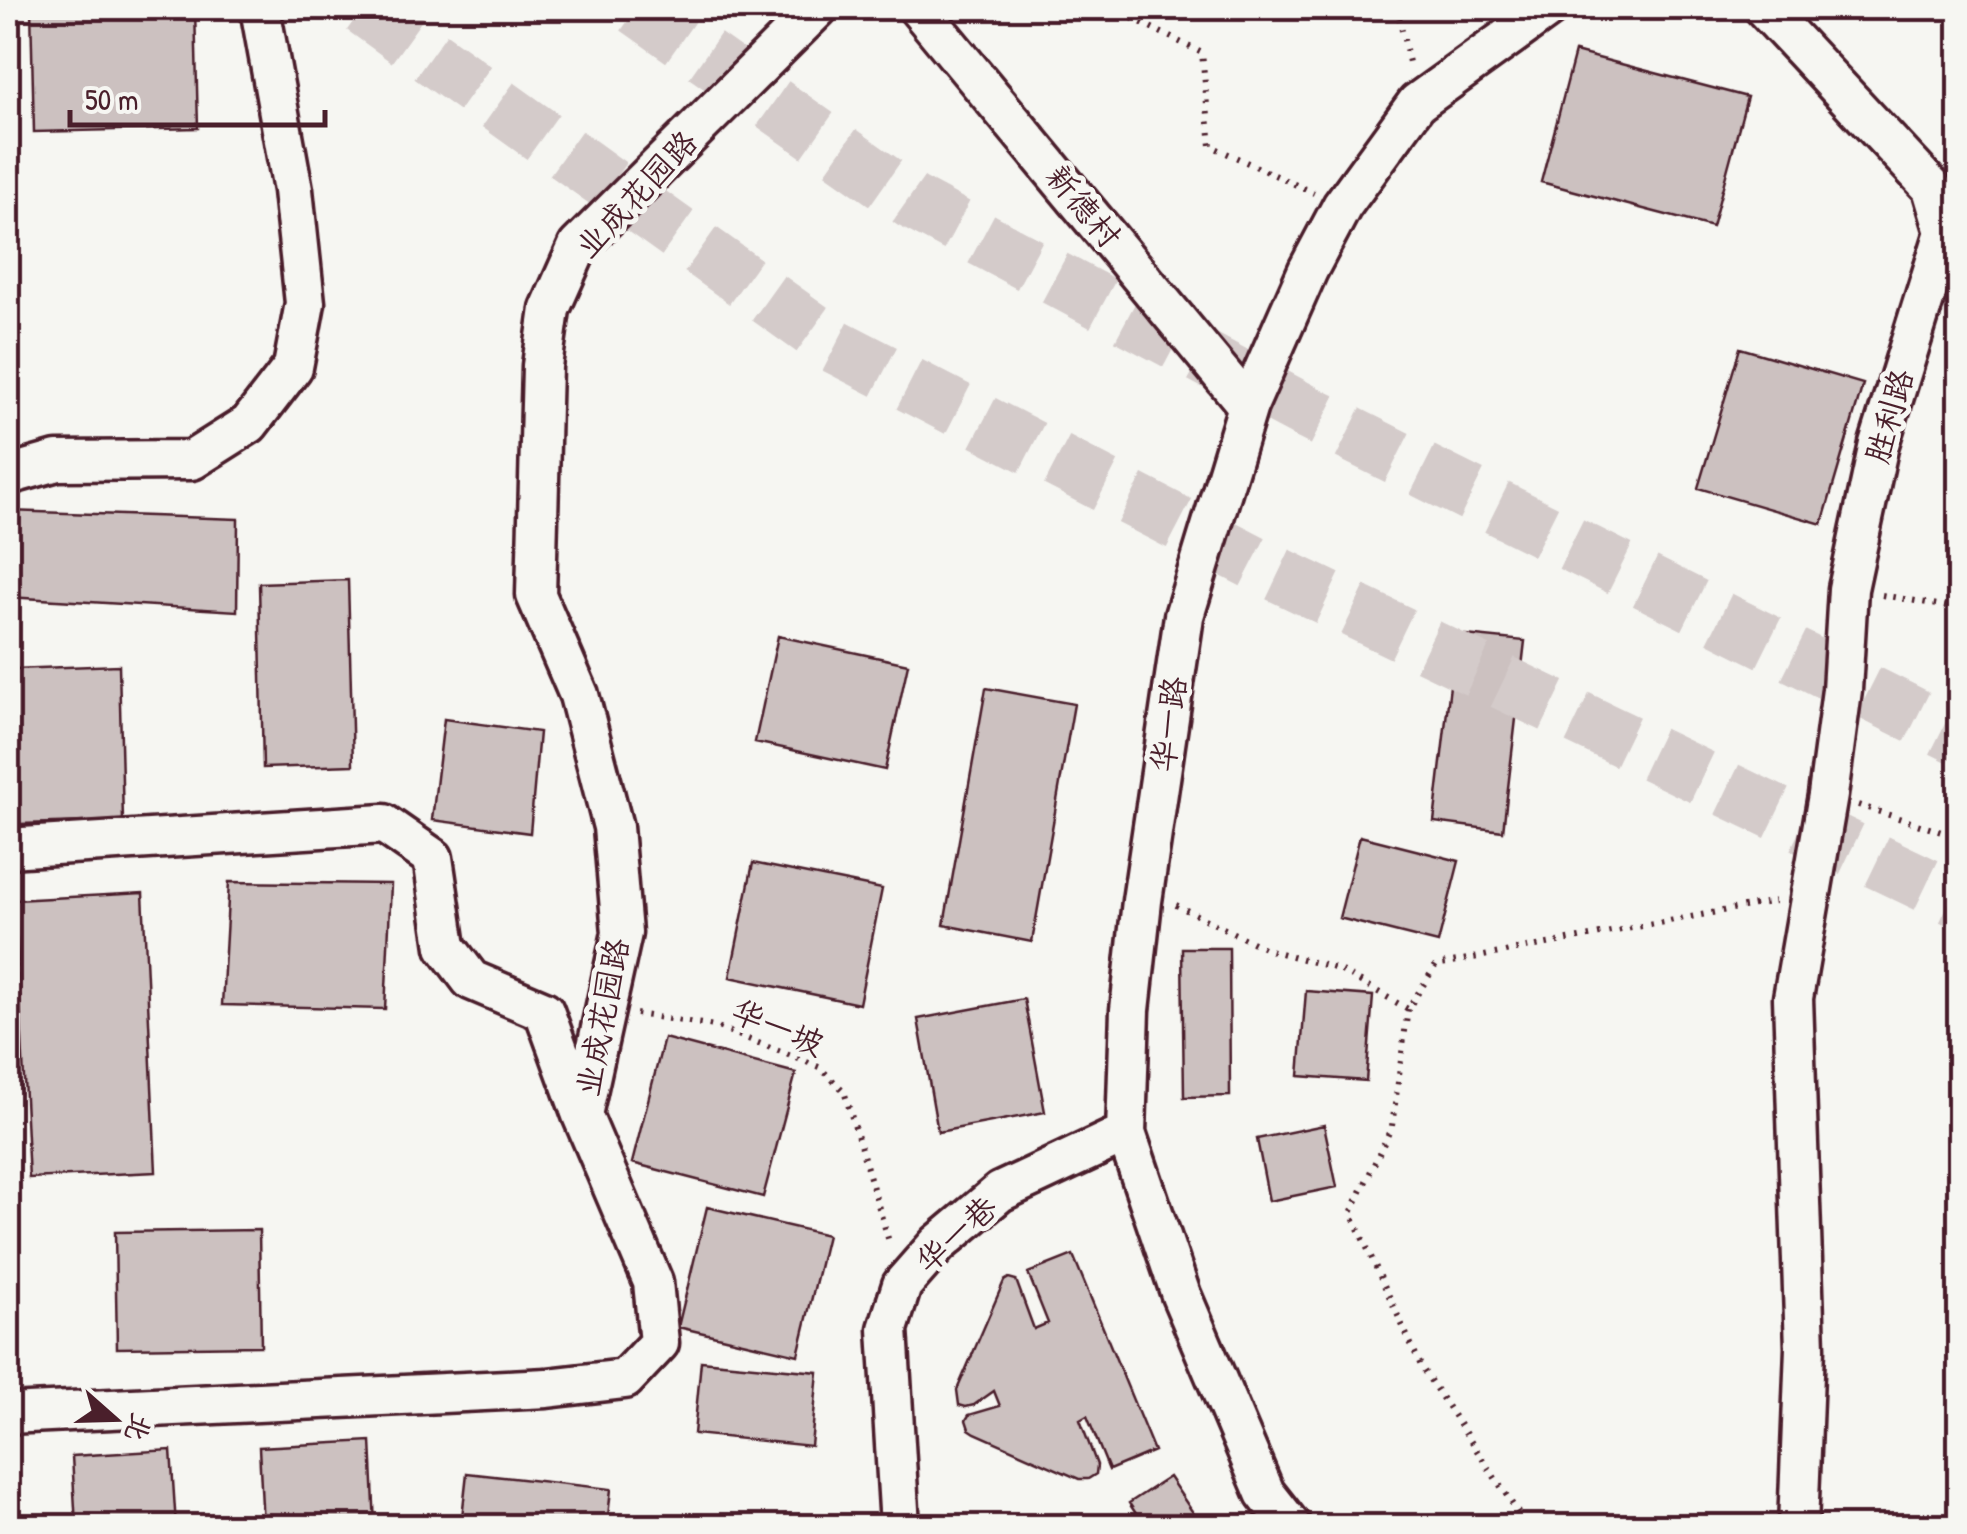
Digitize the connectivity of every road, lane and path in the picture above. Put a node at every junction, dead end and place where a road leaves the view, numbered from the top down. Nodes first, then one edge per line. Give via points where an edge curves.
1 (260, 8) edge
2 (818, 8) edge
3 (918, 8) edge
4 (1130, 8) edge
5 (1397, 8) edge
6 (1550, 8) edge
7 (1764, 8) edge
8 (1417, 103) junction
9 (1342, 206) junction
10 (1248, 406) junction
11 (8, 475) edge
12 (1848, 589) junction
13 (1960, 609) edge
14 (1828, 795) junction
15 (8, 848) edge
16 (1960, 854) edge
17 (1810, 894) junction
18 (1142, 901) junction
19 (1408, 1009) junction
20 (605, 1010) junction
21 (582, 1115) junction
22 (1126, 1133) junction
23 (902, 1285) junction
24 (8, 1414) edge
25 (897, 1483) junction
26 (900, 1526) edge
27 (928, 1526) edge
28 (1291, 1526) edge
29 (1527, 1526) edge
30 (1798, 1526) edge

1 - 11 street via 294,190 305,303 292,367 250,424 192,460 56,461
2 - 20 street, 业成花园路 via 578,246 550,309 542,366 536,595 578,695 613,827 622,933
3 - 10 street, 新德村
4 - 9 path via 1132,18 1202,53 1211,146
5 - 8 path
6 - 8 street, 华一路
7 - 12 street, 胜利路 via 1932,188 1945,232 1879,444
8 - 9 street, 华一路
9 - 10 street, 华一路
10 - 18 street, 华一路 via 1184,616
12 - 13 path
12 - 14 street, 胜利路
14 - 16 path via 1952,835
14 - 17 street, 胜利路
15 - 21 street via 384,824 433,858 446,947 471,980 544,1012
17 - 19 path via 1436,965
17 - 30 street, 胜利路 via 1793,998 1805,1348
18 - 19 path via 1172,903 1266,948 1338,969
18 - 22 street, 华一路
19 - 29 path via 1392,1126 1351,1214 1422,1368
20 - 21 street, 业成花园路
20 - 23 path, 华一坡 via 714,1026 819,1067 844,1091
21 - 24 street, 业成花园路 via 653,1282 659,1343 625,1379
22 - 23 street, 华一巷 via 1000,1192
22 - 28 street, 华一路 via 1188,1313 1265,1493
23 - 25 street, 华一巷 via 888,1329
25 - 26 street, 华一巷
25 - 27 street

